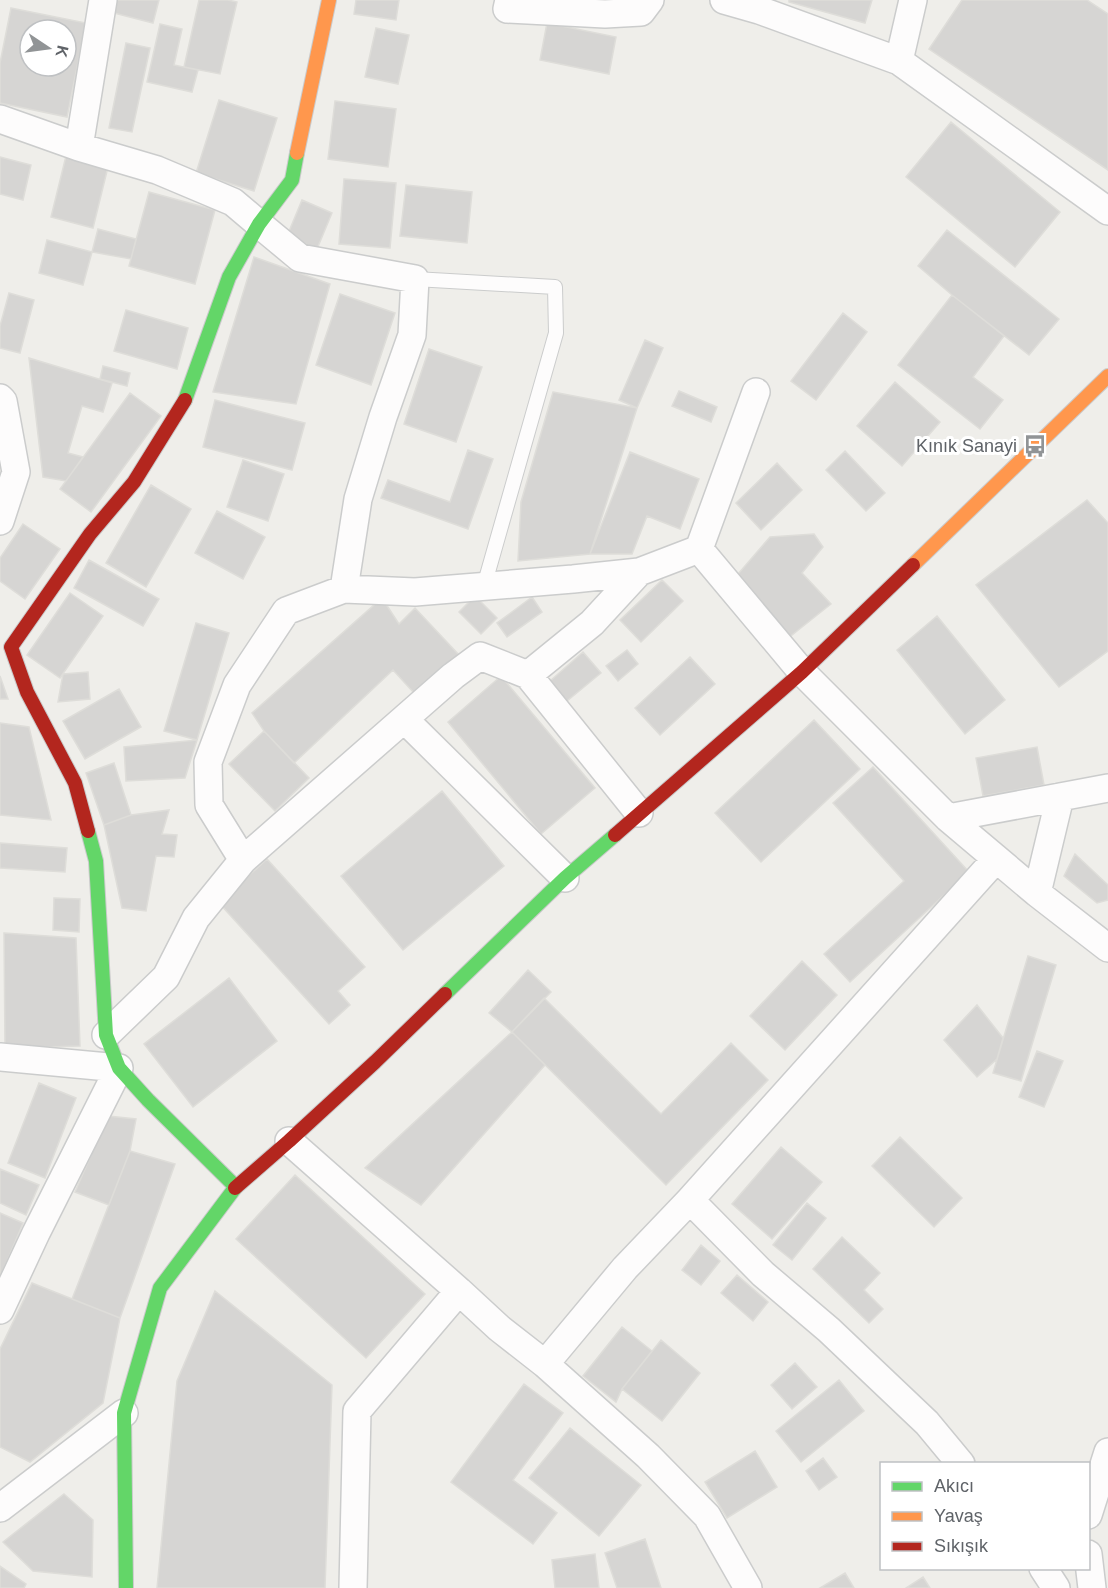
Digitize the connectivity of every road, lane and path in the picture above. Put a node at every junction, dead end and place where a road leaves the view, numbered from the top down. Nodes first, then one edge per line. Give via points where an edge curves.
1 (103, 0) edge
2 (329, 0) edge
3 (509, 0) edge
4 (650, 0) edge
5 (724, 0) edge
6 (913, 0) edge
7 (899, 62) junction
8 (0, 119) edge
9 (79, 147) junction
10 (1108, 211) edge
11 (259, 225) junction
12 (415, 279) junction
13 (1108, 376) edge
14 (756, 392) dead end
15 (0, 398) edge
16 (0, 521) edge
17 (699, 549) junction
18 (639, 572) junction
19 (484, 586) junction
20 (344, 590) junction
21 (6, 640) edge
22 (802, 672) junction
23 (528, 675) junction
24 (404, 720) junction
25 (1108, 788) edge
26 (1060, 797) junction
27 (639, 813) junction
28 (948, 818) junction
29 (996, 859) junction
30 (243, 860) junction
31 (565, 878) junction
32 (1037, 893) junction
33 (1108, 948) edge
34 (106, 1035) junction
35 (0, 1057) edge
36 (119, 1068) junction
37 (289, 1141) junction
38 (236, 1187) junction
39 (690, 1200) junction
40 (459, 1291) junction
41 (0, 1310) edge
42 (545, 1364) junction
43 (124, 1413) junction
44 (1108, 1452) edge
45 (959, 1462) edge
46 (0, 1508) edge
47 (1090, 1512) edge
48 (1090, 1565) edge
49 (1043, 1570) edge
50 (126, 1588) edge
51 (352, 1588) edge
52 (748, 1588) edge
53 (1056, 1588) edge
54 (1092, 1588) edge

1 - 9 street
2 - 11 main road via 292,180
3 - 4 street via 507,9 605,14 641,12
5 - 7 street
6 - 7 street
7 - 10 street
8 - 9 street
9 - 11 street via 157,170 233,202
11 - 12 street via 300,258
11 - 21 main road via 229,277 188,396 134,482 90,534 43,603
12 - 19 lane via 555,286 556,333
12 - 20 street via 412,334 358,499
13 - 22 main road
14 - 17 street
15 - 16 street via 16,472
17 - 18 street
17 - 22 street
18 - 19 street
18 - 23 street via 592,622
19 - 20 street via 415,592
20 - 30 street via 286,611 237,686 208,762 209,805
21 - 34 main road via 27,692 75,783 96,861
22 - 27 main road
22 - 28 street
23 - 24 street via 480,656
23 - 27 street
24 - 30 street
24 - 31 street
25 - 26 street
26 - 28 street
26 - 32 street
27 - 31 main road
28 - 29 street
29 - 32 street
29 - 39 street
30 - 34 street via 196,918 165,977
31 - 37 main road
32 - 33 street
34 - 36 main road
35 - 36 street
36 - 38 main road
36 - 41 street
37 - 38 main road
37 - 40 street
38 - 43 main road via 160,1288
39 - 42 street
39 - 45 street via 763,1274 829,1330 927,1424
40 - 42 street
40 - 51 street via 357,1411
42 - 52 street via 648,1456 707,1516
43 - 46 street
43 - 50 main road
44 - 47 street
48 - 54 street
49 - 53 street

